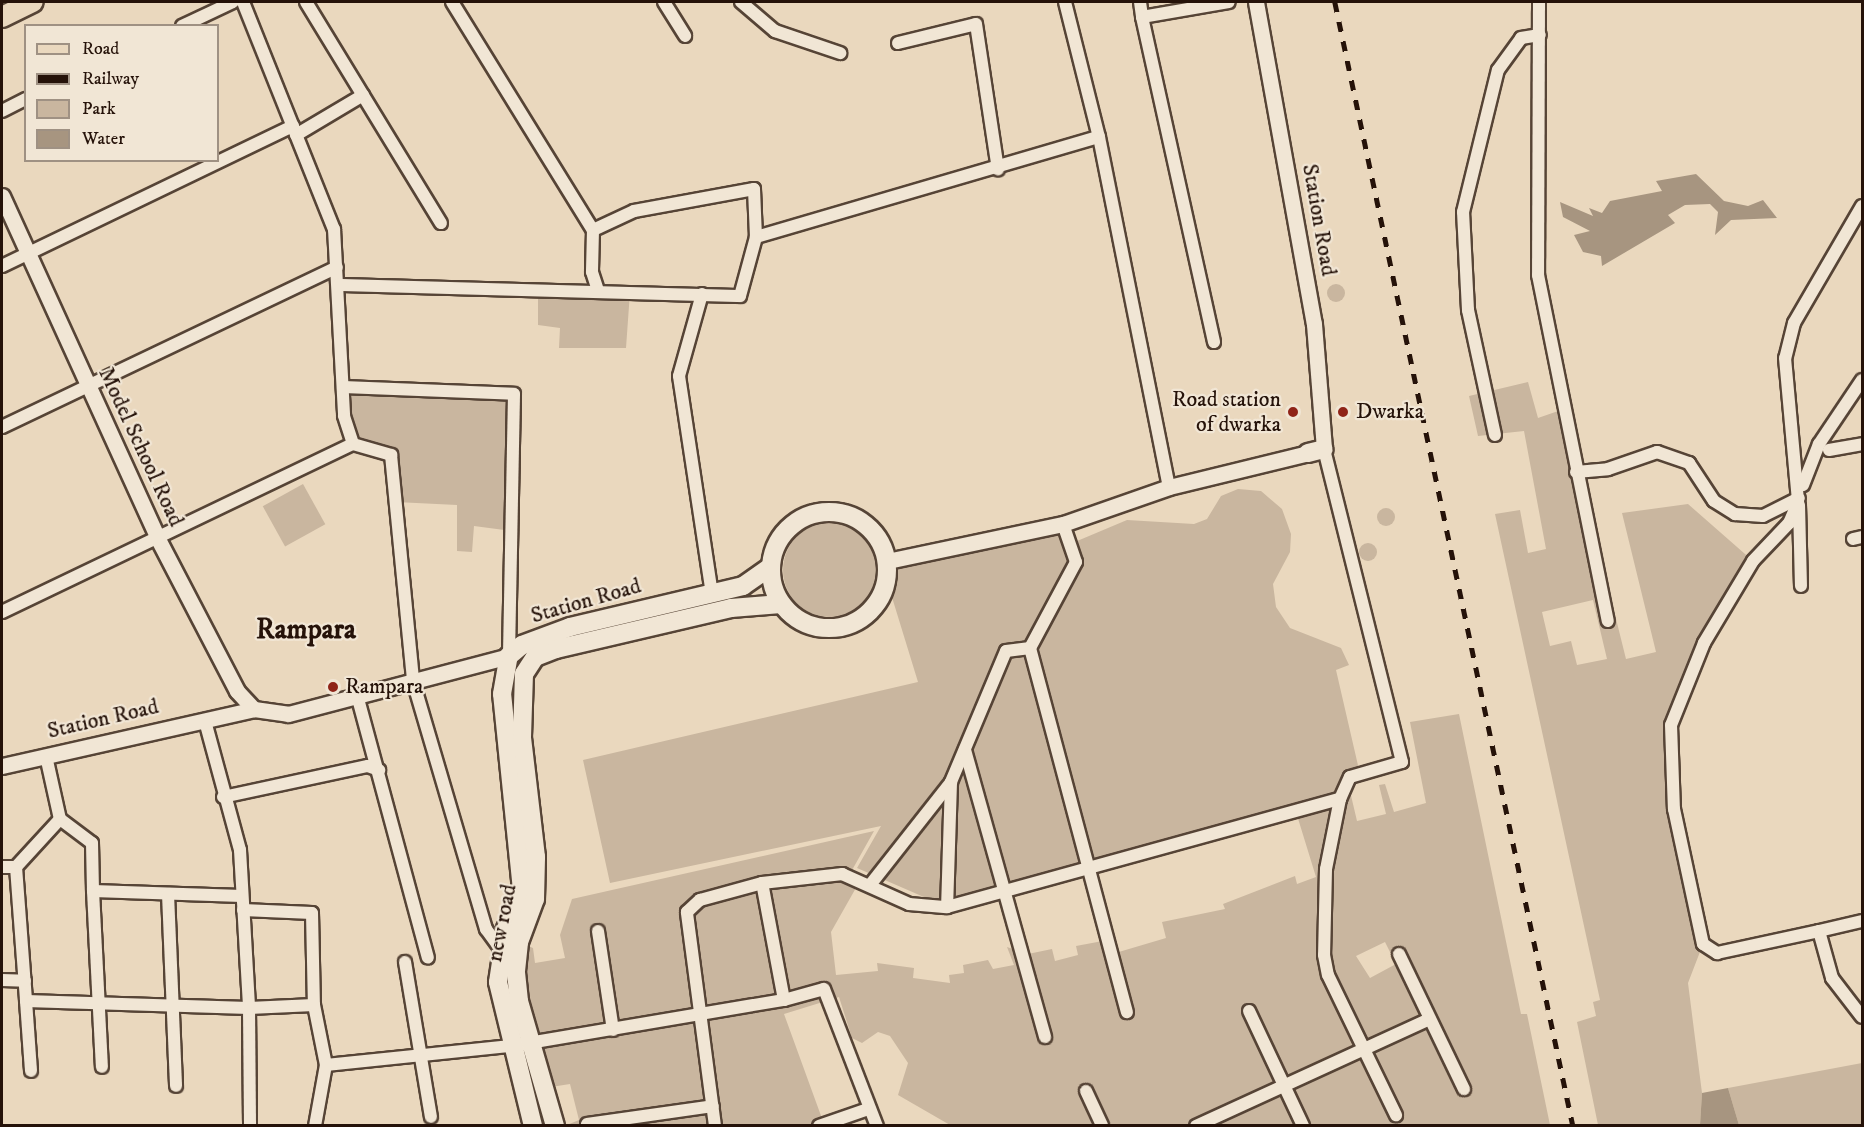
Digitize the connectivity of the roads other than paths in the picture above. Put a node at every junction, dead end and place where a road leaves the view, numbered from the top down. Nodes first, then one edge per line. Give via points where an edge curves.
1 (33, 2) edge
2 (232, 2) edge
3 (243, 2) edge
4 (306, 2) edge
5 (452, 2) edge
6 (664, 2) edge
7 (741, 2) edge
8 (1065, 2) edge
9 (1140, 2) edge
10 (1229, 2) edge
11 (1256, 2) edge
12 (1539, 2) edge
13 (2, 16) edge
14 (1142, 17) junction
15 (186, 24) edge
16 (1540, 35) junction
17 (685, 36) dead end
18 (898, 44) dead end
19 (840, 52) dead end
20 (363, 96) junction
21 (24, 100) edge
22 (2, 111) edge
23 (295, 131) junction
24 (1099, 137) junction
25 (998, 169) junction
26 (2, 196) edge
27 (1863, 206) edge
28 (441, 223) dead end
29 (593, 230) junction
30 (756, 237) junction
31 (28, 255) junction
32 (2, 266) edge
33 (337, 267) junction
34 (339, 285) junction
35 (598, 290) junction
36 (702, 294) junction
37 (1214, 342) dead end
38 (1863, 380) edge
39 (87, 386) junction
40 (343, 387) junction
41 (2, 427) edge
42 (1495, 435) dead end
43 (353, 444) junction
44 (1863, 444) edge
45 (1829, 450) dead end
46 (1316, 451) junction
47 (1576, 472) junction
48 (1169, 487) junction
49 (1798, 498) junction
50 (1063, 524) junction
51 (158, 539) junction
52 (887, 561) junction
53 (770, 567) junction
54 (1801, 586) dead end
55 (712, 594) junction
56 (781, 604) junction
57 (2, 612) edge
58 (1608, 621) dead end
59 (1030, 648) junction
60 (509, 656) junction
61 (535, 657) junction
62 (413, 681) junction
63 (357, 695) junction
64 (520, 696) junction
65 (254, 710) junction
66 (205, 721) junction
67 (965, 750) junction
68 (46, 756) junction
69 (2, 766) edge
70 (379, 770) junction
71 (951, 782) junction
72 (224, 797) junction
73 (1340, 799) junction
74 (60, 819) junction
75 (2, 867) edge
76 (16, 867) junction
77 (1090, 869) junction
78 (762, 883) junction
79 (870, 885) junction
80 (93, 891) junction
81 (1004, 893) junction
82 (168, 894) junction
83 (242, 896) junction
84 (947, 907) junction
85 (243, 910) junction
86 (1863, 921) edge
87 (598, 931) dead end
88 (1819, 931) junction
89 (1399, 954) dead end
90 (509, 955) junction
91 (428, 958) dead end
92 (405, 962) dead end
93 (2, 980) edge
94 (25, 981) junction
95 (784, 1000) junction
96 (26, 1001) junction
97 (100, 1002) junction
98 (174, 1005) junction
99 (314, 1005) junction
100 (249, 1008) junction
101 (1249, 1011) dead end
102 (1127, 1012) dead end
103 (700, 1017) junction
104 (1863, 1017) edge
105 (1430, 1019) junction
106 (613, 1030) junction
107 (1045, 1037) dead end
108 (531, 1043) junction
109 (511, 1046) junction
110 (1364, 1049) junction
111 (424, 1055) junction
112 (326, 1065) junction
113 (102, 1067) dead end
114 (31, 1071) dead end
115 (1284, 1085) junction
116 (176, 1086) dead end
117 (1464, 1089) dead end
118 (1086, 1091) dead end
119 (713, 1106) junction
120 (868, 1109) junction
121 (1396, 1115) dead end
122 (431, 1117) dead end
123 (587, 1124) edge
124 (250, 1125) edge
125 (315, 1125) edge
126 (533, 1125) edge
127 (555, 1125) edge
128 (715, 1125) edge
129 (819, 1125) edge
130 (877, 1125) edge
131 (1102, 1125) edge
132 (1196, 1125) edge
133 (1304, 1125) edge

1 - 13 main road
2 - 15 street
3 - 23 street
4 - 20 street
5 - 29 street
6 - 17 street
7 - 19 street via 775,30
8 - 24 street
9 - 14 street
10 - 14 street
11 - 46 street, Station Road via 1314,324
12 - 16 street
14 - 37 street
16 - 42 street via 1521,38 1498,70 1463,212 1468,309
16 - 47 street via 1538,275
18 - 25 street via 976,24
20 - 23 street
20 - 28 street
21 - 22 street
23 - 31 street
23 - 33 street via 334,229
24 - 25 street via 1055,146
24 - 48 street
25 - 30 street
26 - 31 street, Model School Road
27 - 49 street via 1794,323 1785,358
29 - 30 street via 634,211 754,189
29 - 35 street via 592,272
30 - 36 street via 740,296
31 - 32 street
31 - 39 street, Model School Road
33 - 34 street
33 - 39 street
34 - 35 street
34 - 40 street
35 - 36 street
36 - 55 street via 679,376
38 - 49 street via 1819,444
39 - 41 street
39 - 51 street, Model School Road
40 - 43 street via 344,416
40 - 60 street via 514,394
43 - 51 street
43 - 62 street via 391,455
44 - 45 street
46 - 48 street
46 - 73 street via 1402,762 1350,777
47 - 49 street via 1608,469 1657,452 1689,463 1714,501 1735,514 1763,516
47 - 58 street
48 - 50 street
49 - 54 street
49 - 88 street via 1789,523 1753,561 1704,643 1671,725 1674,809 1703,944 1717,953
50 - 52 street
50 - 59 street via 1076,562
51 - 57 street
51 - 65 street, Model School Road via 237,691
52 - 53 main road via 870,528 854,517 816,513 784,532
52 - 56 main road via 880,599 851,625 812,627
53 - 55 main road, Station Road via 756,580
53 - 56 main road
55 - 60 main road, Station Road via 570,627 522,645
56 - 61 main road via 731,608
59 - 67 street via 1006,651
59 - 77 street
60 - 61 street
60 - 62 street, Station Road
60 - 64 street via 520,660 523,669
60 - 90 main road, new road via 502,694 522,890
61 - 64 main road, new road
62 - 63 street
62 - 90 street via 486,928
63 - 65 street, Station Road via 288,714
63 - 70 street
64 - 90 main road, new road via 536,857 535,899
65 - 66 street, Station Road
66 - 68 street, Station Road
66 - 72 street
67 - 71 street
67 - 81 street
68 - 69 street, Station Road
68 - 74 street
70 - 72 street via 368,766
70 - 91 street
71 - 79 street
71 - 84 street
72 - 83 street via 240,850
73 - 77 street
73 - 110 street via 1326,869 1324,955
74 - 76 street
74 - 80 street via 92,843
75 - 76 street
76 - 94 street
77 - 81 street
77 - 102 street
78 - 79 street via 842,874
78 - 95 street
78 - 103 street via 700,900 687,912
79 - 84 street via 909,904
80 - 82 street
80 - 97 street
81 - 84 street
81 - 107 street
82 - 83 street
82 - 98 street
83 - 85 street
85 - 99 street via 312,913
85 - 100 street
86 - 88 street
87 - 106 street
88 - 104 street via 1832,978
89 - 105 street
90 - 108 main road, new road
90 - 109 main road, new road via 498,982
92 - 111 street
93 - 94 street
94 - 96 street
95 - 103 street
95 - 120 street via 824,989
96 - 97 street
96 - 114 street
97 - 98 street
97 - 113 street
98 - 100 street
98 - 116 street
99 - 100 street
99 - 112 street
100 - 124 street
101 - 115 street
103 - 106 street
103 - 119 street
105 - 110 street
105 - 117 street
106 - 108 street
108 - 109 street
108 - 127 main road, new road
109 - 111 street
109 - 126 main road, new road
110 - 115 street
110 - 121 street
111 - 112 street
111 - 122 street
112 - 125 street
115 - 132 street
115 - 133 street
118 - 131 street
119 - 123 street
119 - 128 street
120 - 129 street
120 - 130 street

